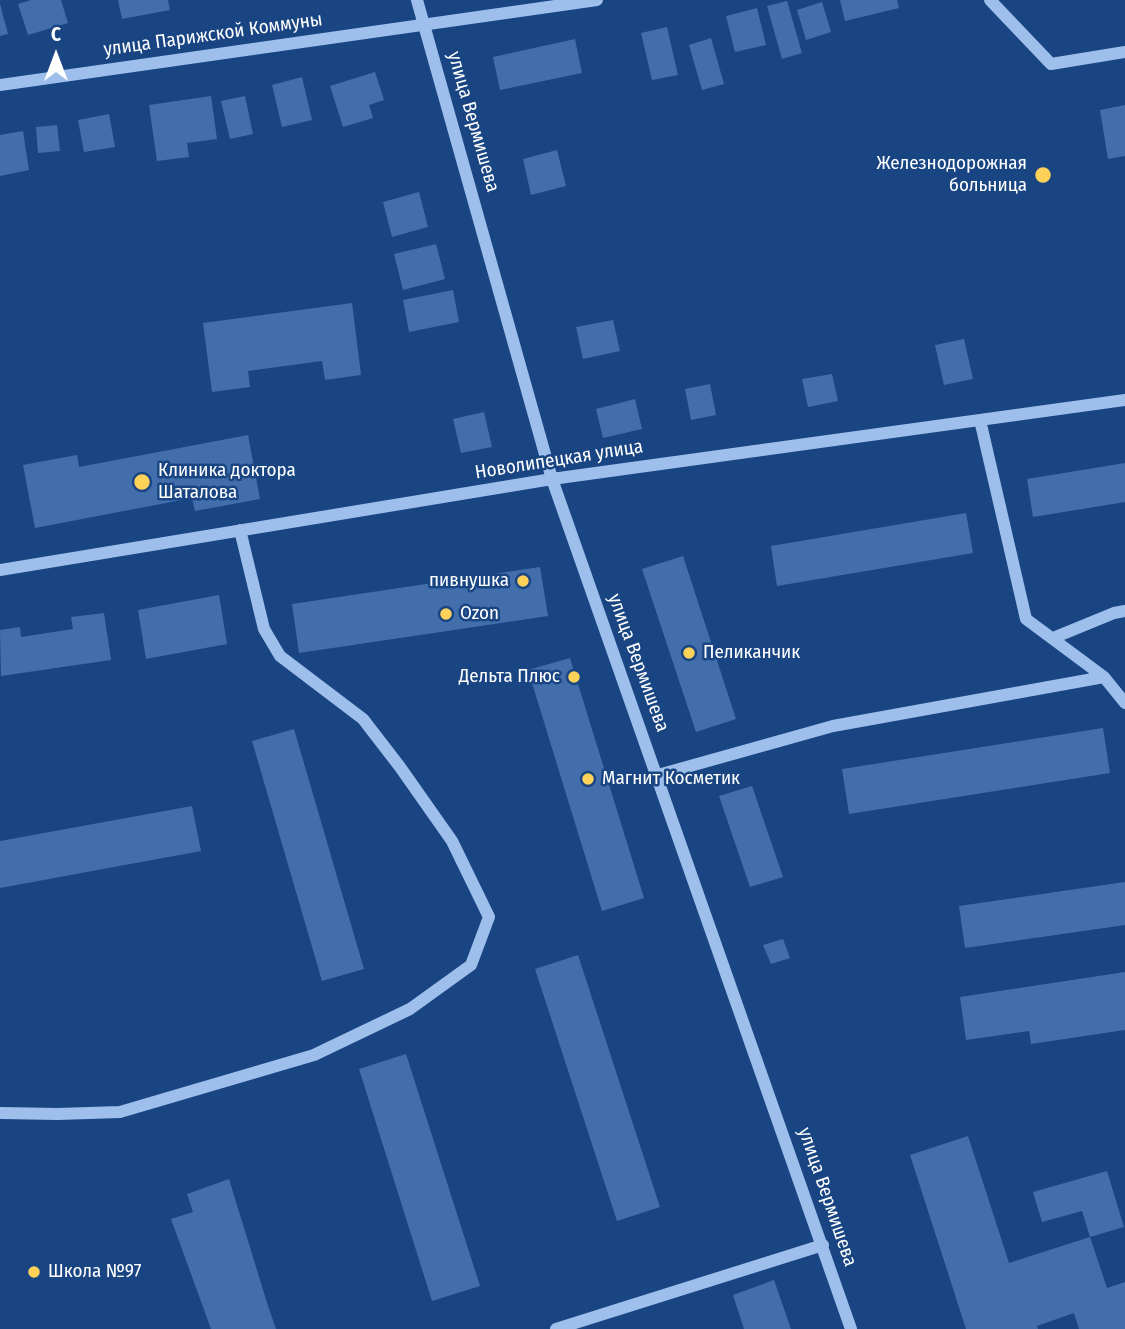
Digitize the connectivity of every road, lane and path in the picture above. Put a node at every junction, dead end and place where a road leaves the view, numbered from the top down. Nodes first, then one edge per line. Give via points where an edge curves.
1 (417, 0) edge
2 (597, 0) edge
3 (990, 0) edge
4 (425, 24) junction
5 (1125, 52) edge
6 (0, 85) edge
7 (1125, 400) edge
8 (980, 420) junction
9 (552, 479) junction
10 (240, 530) junction
11 (0, 570) edge
12 (1125, 611) edge
13 (1053, 638) junction
14 (1104, 677) junction
15 (1125, 703) edge
16 (658, 775) junction
17 (0, 1113) edge
18 (823, 1245) junction
19 (556, 1329) edge
20 (851, 1329) edge

1 - 4 street, улица Вермишева
2 - 4 street, улица Парижской Коммуны
3 - 5 street via 1051,64
4 - 6 street, улица Парижской Коммуны
4 - 9 street, улица Вермишева
7 - 8 street, Новолипецкая улица
8 - 9 street, Новолипецкая улица
8 - 13 street via 1026,618
9 - 10 street, Новолипецкая улица
9 - 16 street, улица Вермишева
10 - 11 street, Новолипецкая улица
10 - 17 street via 264,629 280,656 363,719 452,841 489,918 471,965 410,1009 314,1055 120,1112
12 - 13 street
13 - 14 street
14 - 15 street
14 - 16 street via 833,726
16 - 18 street, улица Вермишева
18 - 19 street
18 - 20 street, улица Вермишева

